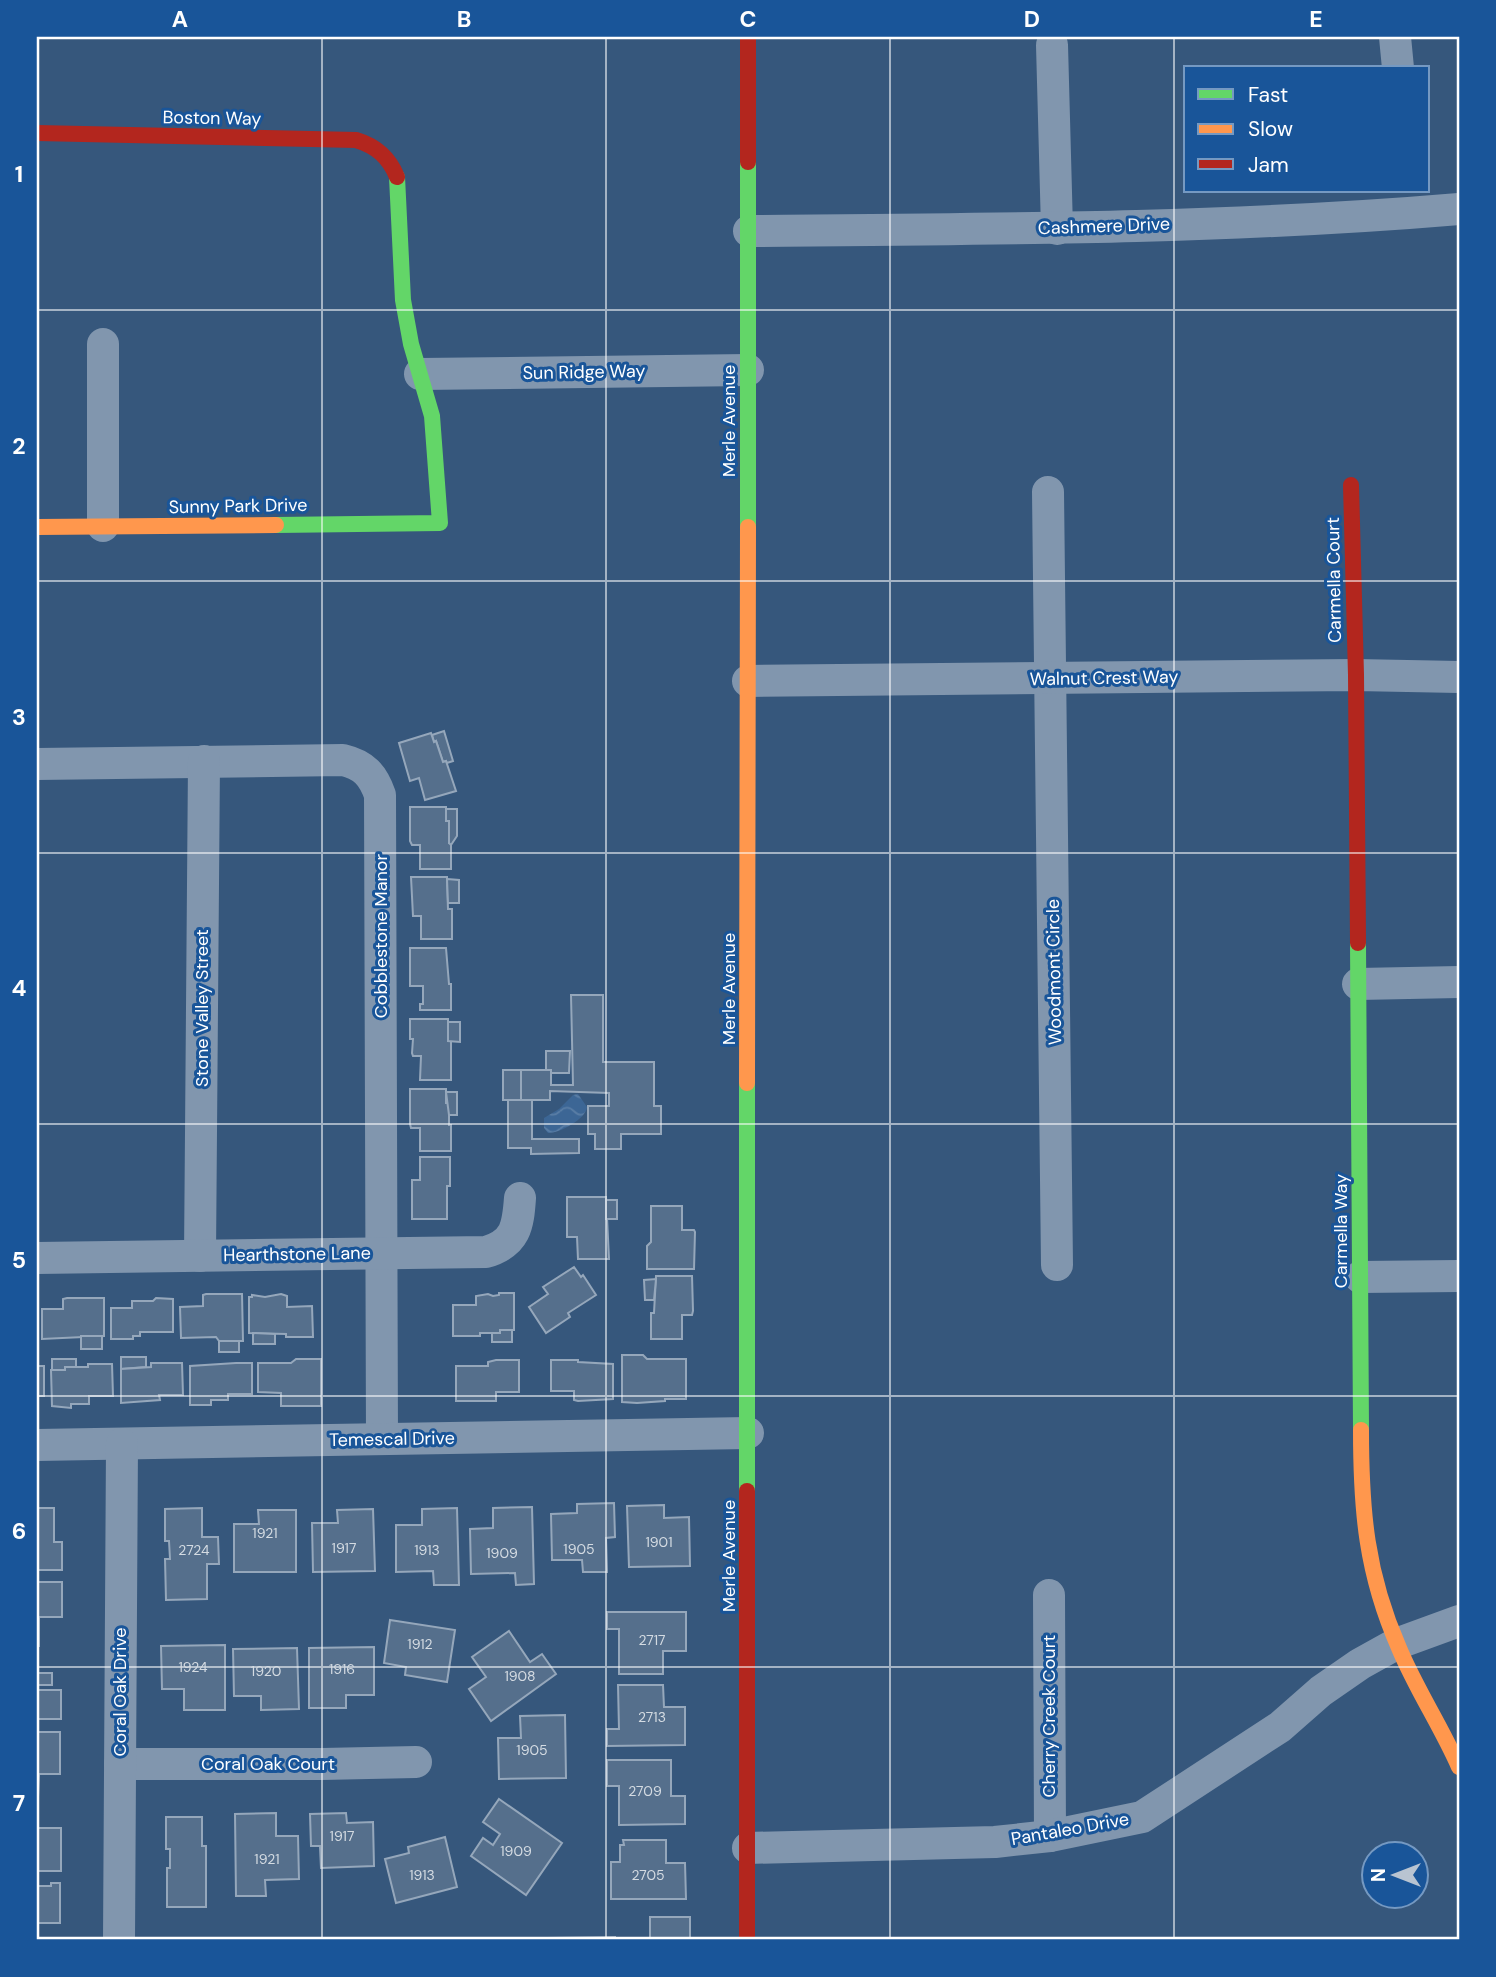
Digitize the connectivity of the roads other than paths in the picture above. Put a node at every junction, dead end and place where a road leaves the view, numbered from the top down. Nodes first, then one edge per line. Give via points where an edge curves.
1 (748, 37) edge
2 (1395, 37) edge
3 (1052, 45) dead end
4 (1398, 66) edge
5 (37, 133) edge
6 (1410, 202) edge
7 (1459, 209) edge
8 (1058, 229) junction
9 (749, 231) junction
10 (103, 344) dead end
11 (748, 370) junction
12 (420, 374) junction
13 (1352, 485) dead end
14 (1048, 492) dead end
15 (103, 526) junction
16 (37, 527) edge
17 (1356, 675) junction
18 (1459, 677) edge
19 (1050, 679) junction
20 (748, 681) junction
21 (204, 761) junction
22 (37, 764) edge
23 (1459, 982) edge
24 (1358, 984) junction
25 (520, 1198) dead end
26 (382, 1254) junction
27 (200, 1256) junction
28 (37, 1258) edge
29 (1058, 1265) dead end
30 (1459, 1276) edge
31 (1360, 1277) junction
32 (748, 1433) junction
33 (382, 1439) junction
34 (122, 1444) junction
35 (37, 1446) edge
36 (1049, 1595) dead end
37 (1459, 1621) edge
38 (1396, 1644) junction
39 (416, 1762) dead end
40 (120, 1764) junction
41 (1459, 1767) edge
42 (1050, 1836) junction
43 (748, 1848) junction
44 (119, 1940) edge
45 (747, 1940) edge

1 - 9 street, Merle Avenue
2 - 4 street
3 - 8 street
5 - 12 street, Boston Way via 356,140 383,152 398,178 402,300
6 - 7 street, Cashmere Drive
6 - 8 street, Cashmere Drive
8 - 9 street, Cashmere Drive
9 - 11 street, Merle Avenue
10 - 15 street
11 - 12 street, Sun Ridge Way
11 - 20 street, Merle Avenue
12 - 15 street, Sunny Park Drive via 432,416 440,523
13 - 17 street, Carmella Court
14 - 19 street, Woodmont Circle
15 - 16 street, Sunny Park Drive
17 - 18 street, Walnut Crest Way
17 - 19 street, Walnut Crest Way
17 - 24 street, Carmella Way
19 - 20 street, Walnut Crest Way
19 - 29 street, Woodmont Circle
20 - 32 street, Merle Avenue
21 - 22 street, Cobblestone Manor
21 - 26 street, Cobblestone Manor via 343,760 355,763 375,780 380,795
21 - 27 street, Stone Valley Street
23 - 24 street
24 - 31 street, Carmella Way
25 - 26 street, Hearthstone Lane via 518,1222 511,1237 497,1248
26 - 27 street, Hearthstone Lane
26 - 33 street, Cobblestone Manor
27 - 28 street, Hearthstone Lane
30 - 31 street
31 - 38 street, Carmella Way via 1364,1535
32 - 33 street, Temescal Drive
32 - 43 street, Merle Avenue
33 - 34 street, Temescal Drive
34 - 35 street, Temescal Drive
34 - 40 street, Coral Oak Drive
36 - 42 street, Cherry Creek Court
37 - 38 street, Pantaleo Drive
38 - 41 street, Carmella Way
38 - 42 street, Pantaleo Drive via 1360,1664 1280,1727 1142,1817
39 - 40 street, Coral Oak Court
40 - 44 street, Coral Oak Drive
42 - 43 street, Pantaleo Drive via 995,1842
43 - 45 street, Merle Avenue

